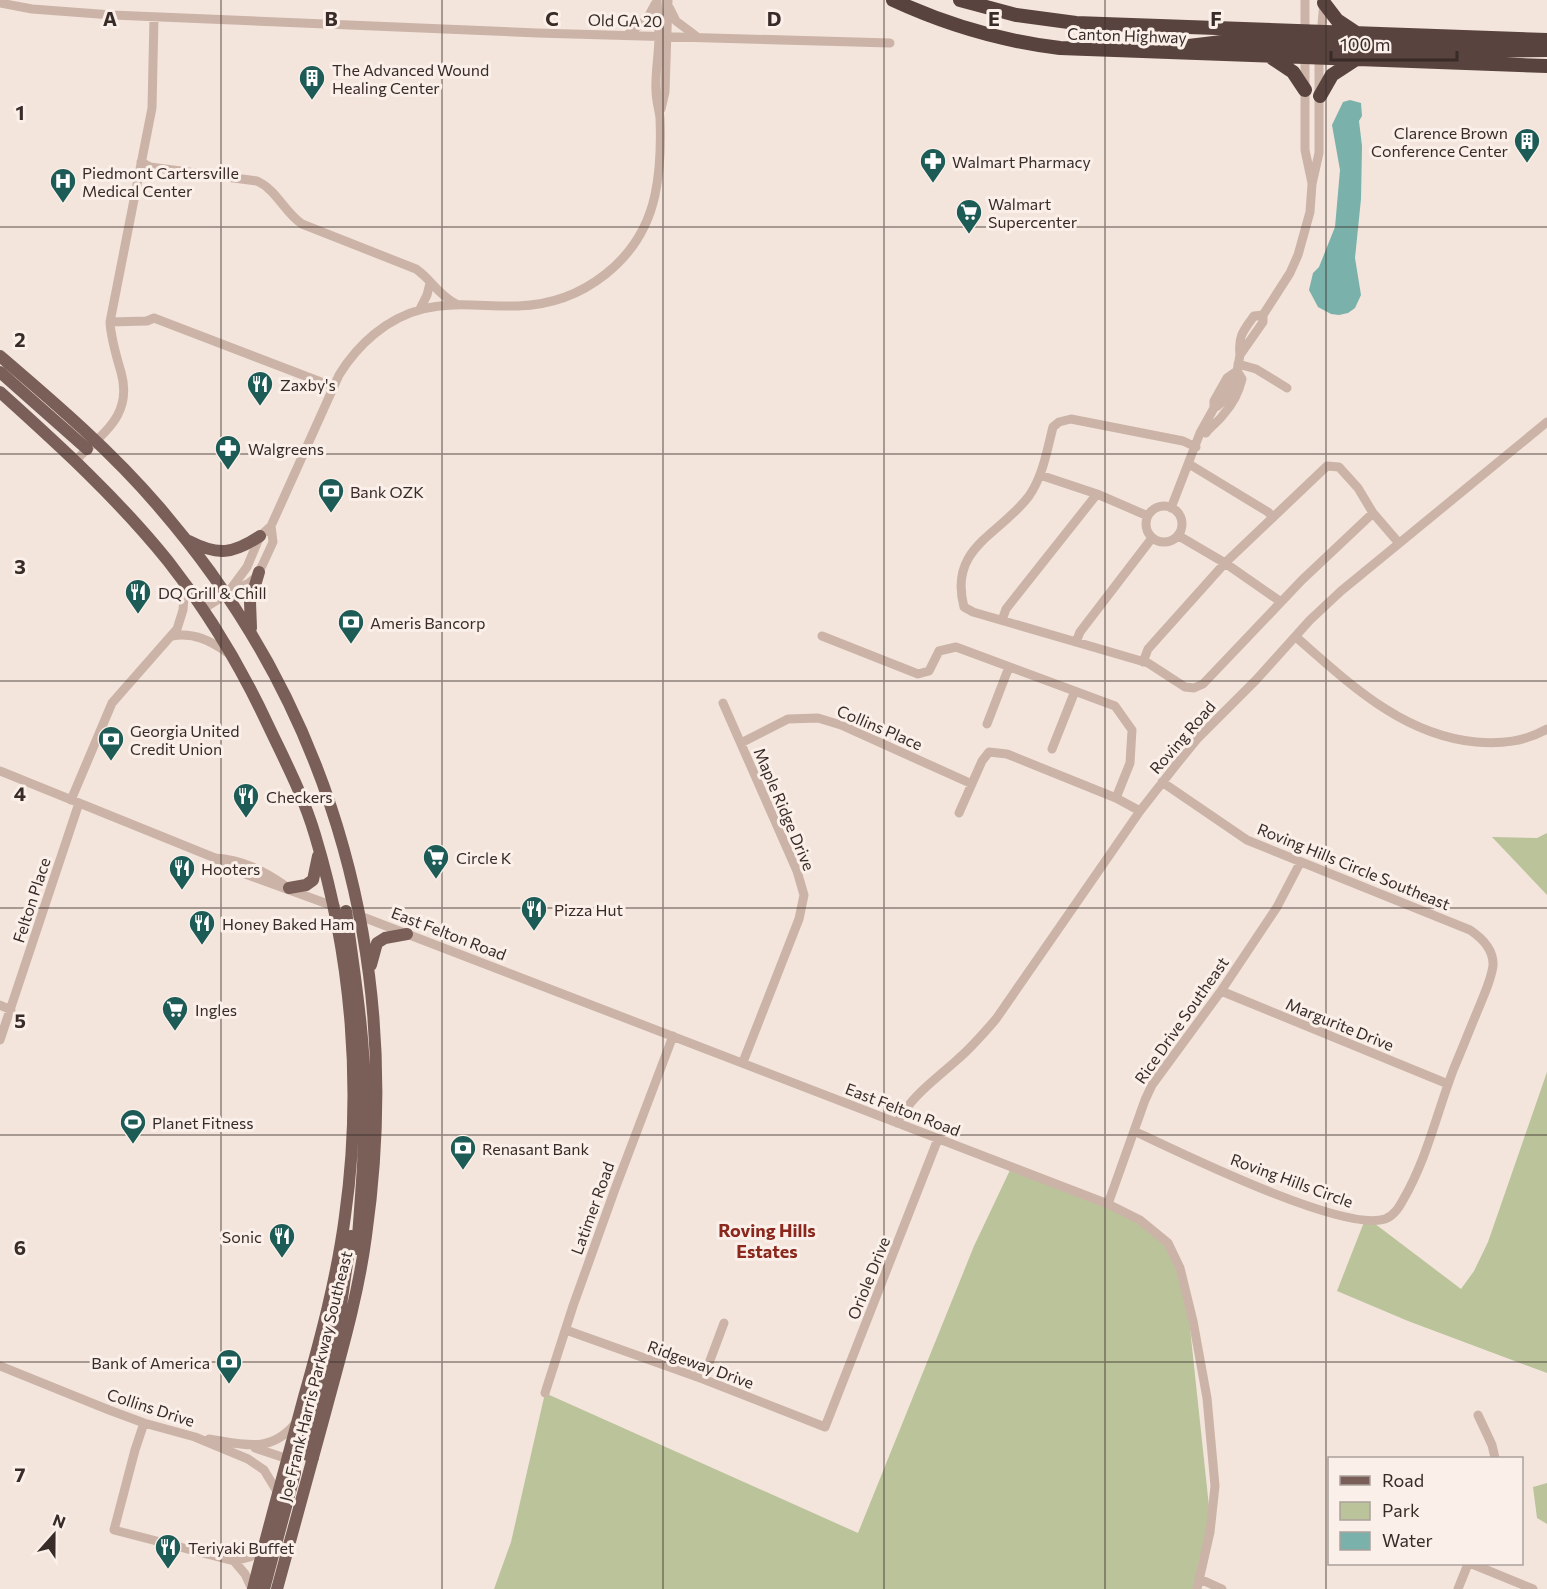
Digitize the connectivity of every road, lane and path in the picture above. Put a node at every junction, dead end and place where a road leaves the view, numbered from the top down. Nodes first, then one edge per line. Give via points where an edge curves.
1 (657, 0) edge
2 (893, 0) edge
3 (960, 0) edge
4 (1305, 0) edge
5 (1324, 1) edge
6 (668, 2) edge
7 (0, 3) edge
8 (154, 17) junction
9 (1356, 33) junction
10 (627, 35) junction
11 (663, 36) junction
12 (698, 37) junction
13 (1547, 40) edge
14 (890, 43) dead end
15 (1313, 45) junction
16 (1547, 50) edge
17 (1153, 52) junction
18 (1268, 56) junction
19 (1357, 59) junction
20 (1547, 66) edge
21 (1305, 90) junction
22 (1320, 96) junction
23 (141, 162) junction
24 (1312, 184) junction
25 (430, 283) junction
26 (456, 304) junction
27 (420, 309) junction
28 (110, 322) junction
29 (0, 356) edge
30 (1237, 366) junction
31 (0, 372) edge
32 (334, 387) junction
33 (1287, 388) dead end
34 (0, 392) edge
35 (1547, 422) edge
36 (97, 440) junction
37 (1197, 444) junction
38 (87, 449) junction
39 (76, 460) junction
40 (1189, 464) junction
41 (1040, 475) junction
42 (1097, 494) junction
43 (1171, 508) junction
44 (1373, 513) junction
45 (1148, 516) junction
46 (1273, 517) junction
47 (271, 526) junction
48 (260, 536) junction
49 (1179, 536) junction
50 (1152, 538) junction
51 (187, 540) junction
52 (1398, 542) junction
53 (1225, 563) junction
54 (259, 572) junction
55 (182, 580) junction
56 (227, 594) junction
57 (1281, 602) junction
58 (203, 609) junction
59 (1002, 620) junction
60 (251, 632) junction
61 (172, 636) junction
62 (822, 636) dead end
63 (1296, 637) junction
64 (1076, 642) junction
65 (232, 656) junction
66 (1143, 662) junction
67 (1009, 667) junction
68 (1075, 691) junction
69 (723, 703) dead end
70 (987, 724) dead end
71 (1547, 729) edge
72 (741, 743) junction
73 (1052, 749) dead end
74 (0, 771) edge
75 (1162, 782) junction
76 (972, 784) junction
77 (1116, 798) junction
78 (75, 802) junction
79 (1140, 811) junction
80 (959, 813) dead end
81 (319, 849) junction
82 (1300, 863) junction
83 (289, 888) junction
84 (340, 908) junction
85 (359, 915) junction
86 (407, 934) junction
87 (370, 975) junction
88 (1221, 991) junction
89 (1482, 999) joint
90 (0, 1005) edge
91 (11, 1010) junction
92 (674, 1036) junction
93 (0, 1040) edge
94 (742, 1062) junction
95 (1448, 1084) junction
96 (897, 1123) junction
97 (1134, 1131) junction
98 (939, 1139) junction
99 (1108, 1204) junction
100 (347, 1205) junction
101 (362, 1263) junction
102 (724, 1323) dead end
103 (566, 1330) junction
104 (0, 1366) edge
105 (703, 1379) junction
106 (545, 1393) dead end
107 (1478, 1415) dead end
108 (298, 1420) junction
109 (144, 1423) junction
110 (825, 1427) joint
111 (195, 1437) junction
112 (244, 1444) junction
113 (1496, 1457) edge
114 (313, 1458) junction
115 (288, 1459) junction
116 (278, 1493) junction
117 (264, 1545) junction
118 (234, 1561) junction
119 (1469, 1565) edge
120 (1475, 1565) edge
121 (1200, 1579) junction
122 (252, 1589) edge
123 (264, 1589) edge
124 (277, 1589) edge
125 (1197, 1589) edge
126 (1222, 1589) edge
127 (1458, 1589) edge
128 (1533, 1589) edge

1 - 10 street via 647,19
1 - 11 street
2 - 17 highway, Canton Highway via 951,24 1014,41 1060,48
3 - 15 highway via 1061,22
4 - 15 street
5 - 9 highway via 1337,21
5 - 15 street
6 - 11 street
6 - 12 street via 676,21
7 - 8 street, Old GA 20
8 - 10 street, Old GA 20
8 - 23 street via 152,108
9 - 13 highway
9 - 15 highway
10 - 11 street, Old GA 20
11 - 12 street, Old GA 20
11 - 26 street via 656,91 660,117 657,183 651,209 627,253 608,273 580,291 543,304
12 - 14 street, Old GA 20
15 - 16 highway
15 - 17 highway via 1209,42
15 - 18 highway, Canton Highway
15 - 19 highway, Canton Highway
15 - 21 street
15 - 22 street
17 - 18 highway, Canton Highway
18 - 21 highway via 1293,72
19 - 20 highway, Canton Highway
19 - 22 highway via 1332,75
21 - 24 street via 1305,150
22 - 24 street via 1319,153
23 - 25 street via 150,167 257,181 269,188 302,224 407,265
23 - 28 street
24 - 30 street via 1310,212 1298,255 1263,315 1254,316 1243,331
25 - 26 street
25 - 27 street
26 - 27 street
27 - 32 street via 372,335 351,358
28 - 32 street via 154,318
28 - 36 street via 125,395 116,419
29 - 36 main road, Joe Frank Harris Parkway Southeast
30 - 33 street via 1256,369
30 - 37 street via 1234,381 1220,405 1214,408
30 - 37 street via 1242,379 1235,397
31 - 38 main road
32 - 47 street
34 - 39 main road, Joe Frank Harris Parkway Southeast
35 - 52 street, Roving Road
36 - 38 street
36 - 51 main road, Joe Frank Harris Parkway Southeast
37 - 40 street
37 - 41 street via 1071,419 1053,427
38 - 39 street
39 - 55 main road, Joe Frank Harris Parkway Southeast via 128,513
40 - 43 street
40 - 46 street
41 - 42 street
41 - 59 street via 1023,502 979,542 961,579 964,607
42 - 45 street
42 - 59 street via 1006,609
43 - 45 street via 1157,508
43 - 49 street via 1182,519
44 - 46 street via 1339,467 1327,466
44 - 52 street
44 - 57 street
45 - 50 street via 1146,527
46 - 53 street
47 - 48 street
47 - 54 street via 273,542
48 - 51 main road via 228,551 210,551
48 - 56 street via 247,567
49 - 50 street via 1169,542
49 - 53 street
50 - 64 street
51 - 56 main road, Joe Frank Harris Parkway Southeast
52 - 63 street, Roving Road via 1324,605
53 - 57 street
53 - 66 street via 1148,649
54 - 56 street via 249,583
54 - 60 main road via 250,602
55 - 58 main road, Joe Frank Harris Parkway Southeast
55 - 61 street via 183,610
56 - 58 street
56 - 60 main road, Joe Frank Harris Parkway Southeast
57 - 66 street via 1203,684 1194,688 1185,687
58 - 65 main road, Joe Frank Harris Parkway Southeast
59 - 64 street
60 - 85 main road, Joe Frank Harris Parkway Southeast via 316,763 338,825
61 - 65 street via 187,634 209,640
61 - 78 street, Felton Place via 112,703
62 - 67 street via 918,674 929,671 939,651 956,647
63 - 71 street via 1380,706 1434,734 1465,741 1507,742
63 - 75 street, Roving Road via 1198,738
64 - 66 street
65 - 81 main road, Joe Frank Harris Parkway Southeast via 295,784
67 - 68 street
67 - 70 street
68 - 73 street
68 - 77 street via 1115,706 1132,730 1130,763
69 - 72 street, Maple Ridge Drive
72 - 76 street, Collins Place via 788,719 818,718
72 - 94 street, Maple Ridge Drive via 804,895 799,919
74 - 78 street, East Felton Road
75 - 79 street, Roving Road
75 - 82 street, Roving Hills Circle Southeast via 1247,840
76 - 77 street via 989,752 1007,753
76 - 80 street
77 - 79 street
78 - 83 street, East Felton Road via 215,858 231,858 268,873
78 - 91 street, Felton Place
79 - 96 street, Roving Road via 996,1018 970,1048 919,1091
81 - 83 main road via 313,880
81 - 84 main road, Joe Frank Harris Parkway Southeast
82 - 88 street, Rice Drive Southeast via 1277,907
82 - 89 street, Roving Hills Circle Southeast via 1478,935 1493,959
83 - 84 street, East Felton Road
84 - 85 street, East Felton Road
84 - 100 main road, Joe Frank Harris Parkway Southeast via 353,1058
84 - 101 main road via 356,974 364,1054 356,1259
85 - 86 street, East Felton Road
85 - 87 main road, Joe Frank Harris Parkway Southeast
86 - 87 main road via 377,943
86 - 92 street, East Felton Road
87 - 101 main road, Joe Frank Harris Parkway Southeast via 377,1111
88 - 95 street, Margurite Drive
88 - 97 street, Rice Drive Southeast via 1152,1085
89 - 95 street, Roving Hills Circle
90 - 91 street
91 - 93 street, Felton Place
92 - 94 street, East Felton Road
92 - 103 street, Latimer Road
94 - 96 street, East Felton Road
95 - 97 street, Roving Hills Circle via 1404,1199 1393,1215 1377,1221 1354,1219 1255,1186
96 - 98 street, East Felton Road
97 - 99 street, Rice Drive Southeast
98 - 99 street, East Felton Road
98 - 110 street, Oriole Drive
99 - 121 street, East Felton Road via 1154,1230 1168,1243 1180,1268 1206,1398 1215,1486
100 - 108 main road, Joe Frank Harris Parkway Southeast via 335,1278
100 - 114 main road via 351,1230 340,1312 305,1448
101 - 114 main road, Joe Frank Harris Parkway Southeast
102 - 105 street
103 - 105 street, Ridgeway Drive
103 - 106 street, Latimer Road
104 - 109 street, Collins Drive
105 - 110 street, Ridgeway Drive
107 - 113 street
108 - 112 street via 277,1441
108 - 115 main road, Joe Frank Harris Parkway Southeast
109 - 111 street, Collins Drive
109 - 118 street via 114,1530
111 - 112 street
111 - 116 street, Collins Drive via 254,1462 264,1470
112 - 115 street
114 - 124 main road, Joe Frank Harris Parkway Southeast
115 - 116 main road, Joe Frank Harris Parkway Southeast
115 - 123 main road via 295,1473
116 - 117 main road, Joe Frank Harris Parkway Southeast
117 - 118 street via 250,1557
117 - 122 main road, Joe Frank Harris Parkway Southeast
118 - 122 street
119 - 127 street
120 - 128 street
121 - 125 street, East Felton Road
121 - 126 street

